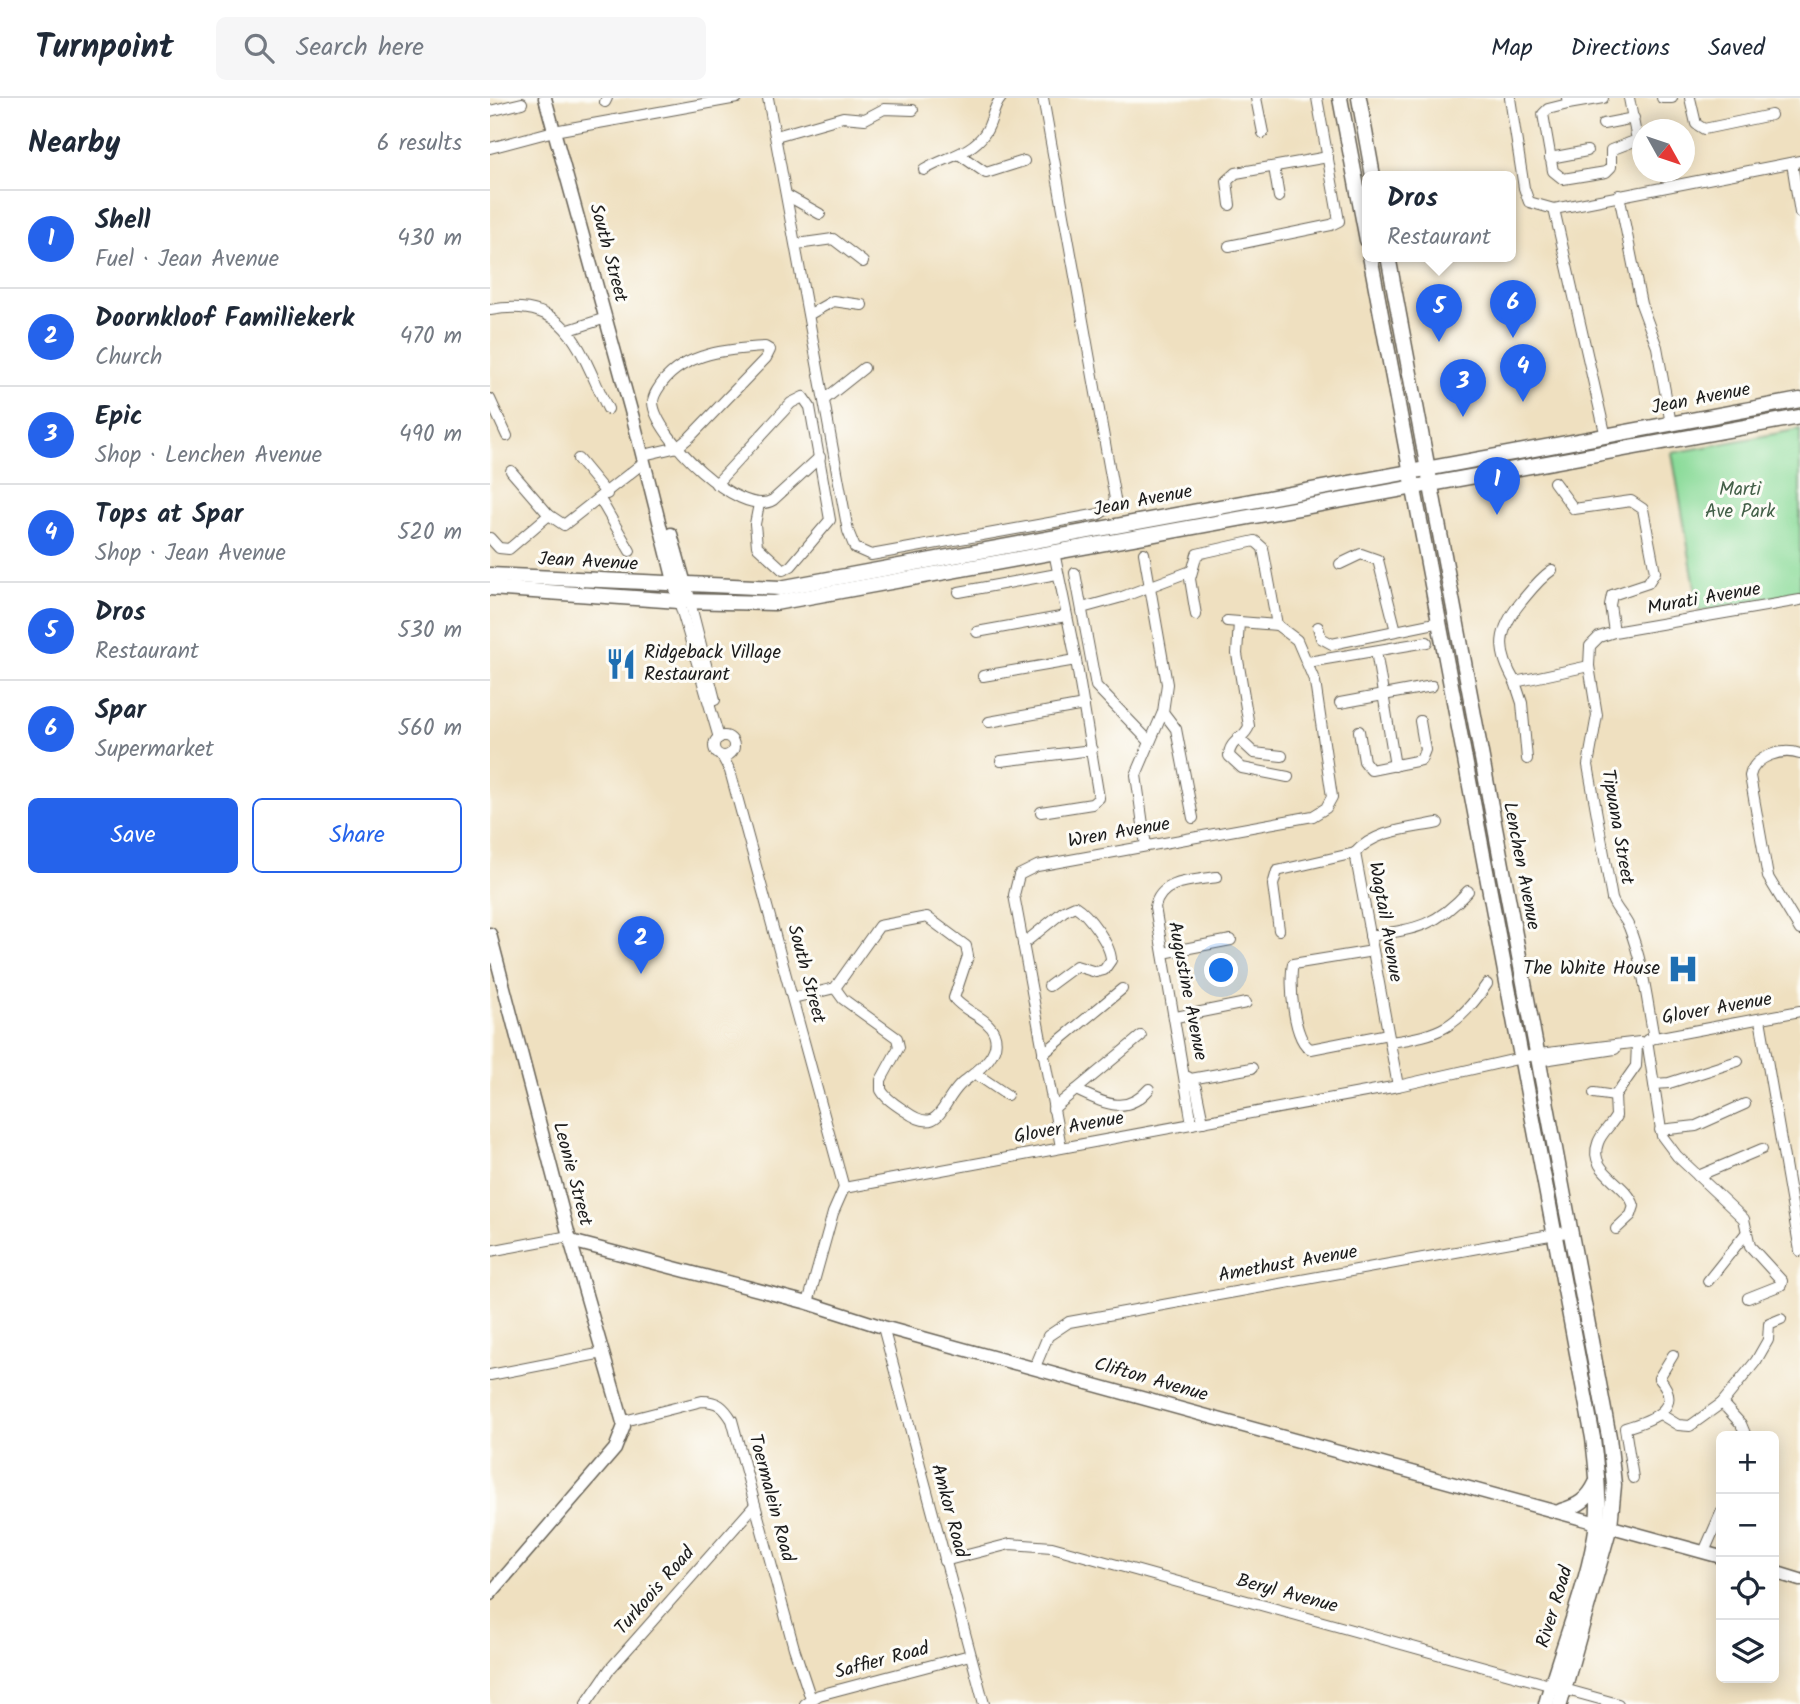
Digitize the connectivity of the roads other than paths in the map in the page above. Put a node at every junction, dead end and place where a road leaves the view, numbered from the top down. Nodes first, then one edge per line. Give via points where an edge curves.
1 (545, 98) edge
2 (737, 98) edge
3 (768, 98) edge
4 (1002, 98) edge
5 (1043, 98) edge
6 (1256, 98) edge
7 (1317, 98) edge
8 (1340, 98) edge
9 (1359, 98) edge
10 (1510, 98) edge
11 (1603, 98) edge
12 (1629, 98) edge
13 (1662, 98) edge
14 (1672, 98) edge
15 (1690, 98) edge
16 (1568, 101) edge
17 (522, 103) dead end
18 (913, 110) dead end
19 (490, 111) edge
20 (1771, 115) dead end
21 (1634, 118) junction
22 (1603, 124) dead end
23 (554, 131) junction
24 (1263, 132) dead end
25 (776, 136) junction
26 (490, 148) edge
27 (1587, 151) dead end
28 (960, 155) junction
29 (1328, 157) junction
30 (1550, 158) junction
31 (1024, 161) dead end
32 (1796, 162) edge
33 (1274, 167) junction
34 (924, 170) dead end
35 (1372, 171) edge
36 (1619, 195) junction
37 (788, 196) junction
38 (1279, 197) dead end
39 (1230, 205) dead end
40 (1554, 209) junction
41 (1800, 213) edge
42 (820, 214) dead end
43 (1362, 214) edge
44 (797, 244) junction
45 (1229, 246) dead end
46 (863, 262) dead end
47 (1371, 262) edge
48 (1389, 262) edge
49 (862, 305) dead end
50 (490, 310) edge
51 (810, 314) junction
52 (606, 318) junction
53 (569, 330) junction
54 (863, 368) dead end
55 (490, 398) edge
56 (825, 399) junction
57 (1800, 400) edge
58 (608, 410) dead end
59 (1800, 416) edge
60 (1671, 424) junction
61 (507, 436) dead end
62 (1606, 437) junction
63 (678, 447) junction
64 (1554, 447) junction
65 (1583, 456) junction
66 (820, 457) junction
67 (578, 459) dead end
68 (646, 459) junction
69 (1427, 469) junction
70 (510, 471) dead end
71 (1412, 471) junction
72 (1554, 482) dead end
73 (716, 484) junction
74 (1430, 484) junction
75 (1415, 488) junction
76 (1277, 496) junction
77 (604, 497) junction
78 (1324, 503) junction
79 (759, 504) junction
80 (549, 515) junction
81 (490, 538) edge
82 (630, 551) dead end
83 (1054, 552) junction
84 (1143, 553) dead end
85 (1340, 564) dead end
86 (1552, 570) dead end
87 (1191, 571) junction
88 (1057, 573) junction
89 (1075, 573) dead end
90 (490, 575) edge
91 (859, 582) junction
92 (681, 586) junction
93 (1151, 586) junction
94 (490, 588) edge
95 (960, 592) dead end
96 (1800, 600) edge
97 (685, 602) junction
98 (1082, 608) junction
99 (1196, 615) dead end
100 (1066, 616) junction
101 (1227, 621) dead end
102 (1239, 622) junction
103 (1440, 622) junction
104 (1277, 625) junction
105 (1318, 628) dead end
106 (1396, 631) junction
107 (977, 632) dead end
108 (1614, 632) junction
109 (1427, 642) dead end
110 (1376, 652) junction
111 (1076, 660) junction
112 (1308, 662) junction
113 (1589, 666) junction
114 (983, 676) dead end
115 (1515, 682) junction
116 (1432, 686) dead end
117 (1384, 696) junction
118 (1340, 703) dead end
119 (1084, 705) junction
120 (1163, 712) junction
121 (1420, 721) dead end
122 (989, 722) dead end
123 (1359, 731) dead end
124 (722, 738) junction
125 (1238, 738) junction
126 (1149, 741) junction
127 (1092, 750) junction
128 (727, 754) junction
129 (1800, 754) edge
130 (1282, 756) dead end
131 (1527, 759) dead end
132 (1001, 761) dead end
133 (1395, 766) junction
134 (1288, 777) dead end
135 (1041, 812) dead end
136 (1193, 818) dead end
137 (1438, 823) dead end
138 (1146, 846) junction
139 (1355, 853) junction
140 (1217, 877) dead end
141 (1468, 891) dead end
142 (1279, 930) dead end
143 (1800, 930) edge
144 (490, 934) edge
145 (1370, 936) junction
146 (1231, 940) dead end
147 (1023, 944) junction
148 (1373, 951) junction
149 (1163, 953) junction
150 (1487, 984) dead end
151 (1049, 986) dead end
152 (835, 988) junction
153 (1122, 989) dead end
154 (793, 998) junction
155 (1246, 1003) dead end
156 (1800, 1012) edge
157 (1176, 1017) junction
158 (1760, 1018) junction
159 (1141, 1036) dead end
160 (1389, 1038) junction
161 (1644, 1041) junction
162 (1043, 1054) junction
163 (1540, 1057) junction
164 (1521, 1060) junction
165 (1738, 1061) dead end
166 (1252, 1068) dead end
167 (976, 1074) junction
168 (1187, 1078) junction
169 (1654, 1084) junction
170 (1398, 1086) junction
171 (1149, 1089) dead end
172 (1076, 1090) junction
173 (1594, 1093) dead end
174 (1007, 1095) dead end
175 (1615, 1096) junction
176 (1745, 1104) dead end
177 (1054, 1109) junction
178 (1197, 1123) junction
179 (1660, 1130) junction
180 (1060, 1147) junction
181 (1762, 1149) dead end
182 (1698, 1176) junction
183 (844, 1188) junction
184 (1616, 1229) dead end
185 (1572, 1231) junction
186 (1746, 1232) junction
187 (1556, 1233) junction
188 (570, 1239) junction
189 (598, 1247) junction
190 (490, 1251) edge
191 (1800, 1251) edge
192 (579, 1270) junction
193 (1707, 1281) dead end
194 (1748, 1298) dead end
195 (808, 1303) junction
196 (1781, 1319) dead end
197 (883, 1328) junction
198 (603, 1353) junction
199 (1673, 1355) dead end
200 (1035, 1367) junction
201 (490, 1375) edge
202 (1722, 1403) junction
203 (1660, 1414) junction
204 (624, 1421) junction
205 (1744, 1431) edge
206 (1633, 1478) dead end
207 (1598, 1480) junction
208 (755, 1505) junction
209 (1561, 1511) junction
210 (1604, 1524) junction
211 (1716, 1524) edge
212 (1704, 1552) junction
213 (1716, 1556) edge
214 (944, 1561) junction
215 (1779, 1574) edge
216 (1800, 1580) edge
217 (490, 1594) edge
218 (970, 1655) junction
219 (1558, 1687) junction
220 (808, 1702) edge
221 (586, 1704) edge
222 (984, 1704) edge
223 (1546, 1704) edge
224 (1560, 1704) edge
225 (1618, 1704) edge

1 - 23 street, South Street
2 - 23 street
3 - 25 street
4 - 28 street via 985,134
5 - 56 street via 1115,486 1111,507 1099,514 865,554 850,538
6 - 24 street
7 - 29 street
8 - 43 main road
9 - 35 main road
10 - 40 street via 1528,202
11 - 16 street
12 - 21 street
13 - 14 street
15 - 20 street via 1696,124 1704,130
16 - 30 street via 1543,114
17 - 19 street
18 - 25 street via 884,109 865,119 843,117
21 - 22 street
21 - 30 street via 1637,140 1611,150 1611,167 1606,172 1563,179 1553,171
23 - 26 street
23 - 52 street, South Street
25 - 37 street
27 - 30 street
28 - 31 street via 986,173
28 - 34 street
29 - 33 street
29 - 45 street via 1338,222
32 - 36 street
32 - 41 street
33 - 38 street
33 - 39 street via 1230,176
36 - 40 street
36 - 60 street
37 - 42 street
37 - 44 street
40 - 62 street
44 - 46 street via 833,239
44 - 51 street
47 - 71 main road, Lenchen Avenue
48 - 69 main road, Lenchen Avenue
49 - 51 street via 833,301
50 - 53 street via 536,308
51 - 56 street
52 - 53 street
52 - 68 street, South Street
53 - 58 street
54 - 56 street
55 - 61 street
57 - 60 main road, Jean Avenue
59 - 65 main road, Jean Avenue
60 - 62 main road, Jean Avenue
62 - 64 main road, Jean Avenue
63 - 63 street via 766,358 769,349 696,358 670,373 653,403
63 - 68 street
63 - 73 street
64 - 65 main road via 1559,454
64 - 69 main road, Jean Avenue
65 - 74 main road, Jean Avenue
66 - 73 street via 810,407 800,397
66 - 79 street via 773,500
66 - 79 street via 831,517 785,570 757,545
67 - 77 street
68 - 77 street
68 - 92 street, South Street
69 - 71 main road, Jean Avenue
69 - 74 main road, Lenchen Avenue
70 - 80 street
71 - 75 main road, Lenchen Avenue
71 - 76 main road, Jean Avenue
72 - 108 street via 1574,509 1631,501 1643,509 1655,572 1648,583 1612,595
73 - 79 street
74 - 75 main road, Jean Avenue
74 - 163 main road, Lenchen Avenue
75 - 78 main road, Jean Avenue
75 - 103 main road, Lenchen Avenue
76 - 78 main road via 1284,504 1311,499
76 - 91 main road, Jean Avenue
77 - 80 street via 564,525
77 - 82 street
78 - 83 main road, Jean Avenue
80 - 81 street via 509,548 499,548
83 - 88 street
83 - 91 main road, Jean Avenue
84 - 93 street
85 - 106 street via 1362,554 1378,560
86 - 115 street via 1516,609 1501,635 1503,659
87 - 93 street
87 - 99 street
87 - 104 street via 1200,552 1258,542 1266,558
88 - 95 street
88 - 100 street
89 - 98 street
90 - 92 main road, Jean Avenue
91 - 92 main road, Jean Avenue via 772,589
91 - 97 main road, Jean Avenue via 775,603
92 - 97 street, South Street
93 - 98 street
93 - 120 street via 1166,677
94 - 97 main road, Jean Avenue
96 - 108 street, Murati Avenue
97 - 124 street, South Street
98 - 126 street via 1099,691
100 - 107 street
100 - 111 street
101 - 102 street
102 - 104 street
102 - 125 street via 1237,654 1249,726
103 - 106 street
103 - 164 main road, Lenchen Avenue
104 - 112 street, Wren Avenue via 1297,640
105 - 106 street via 1321,638 1332,644
108 - 113 street via 1593,641
109 - 110 street
110 - 112 street
110 - 117 street
111 - 114 street
111 - 119 street
112 - 138 street, Wren Avenue via 1333,785 1326,808 1298,819
113 - 115 street
113 - 161 street, Tipuana Street via 1597,708 1588,748 1589,773 1612,899 1627,922 1637,951
115 - 131 street via 1522,703
116 - 117 street
117 - 118 street
117 - 133 street
119 - 122 street
119 - 127 street
120 - 126 street
120 - 136 street via 1176,729
121 - 133 street via 1423,757
123 - 133 street via 1368,769
124 - 128 street via 733,744
124 - 128 street via 715,750
125 - 130 street via 1254,753
125 - 134 street via 1228,752 1234,765
126 - 138 street via 1136,775
127 - 132 street
127 - 135 street via 1097,801
128 - 154 street, South Street
129 - 143 street via 1764,758 1751,776 1769,877
137 - 139 street, Wagtail Avenue via 1379,835
138 - 147 street, Wren Avenue via 1023,872 1016,880 1014,895
139 - 142 street via 1278,871 1273,884
139 - 145 street, Wagtail Avenue
140 - 149 street, Augustine Avenue via 1174,885 1159,893 1155,914
141 - 145 street via 1433,923
144 - 188 street, Leonie Street
145 - 148 street, Wagtail Avenue
146 - 149 street
147 - 151 street via 1075,906 1109,949 1111,960 1104,970 1076,966
147 - 162 street, Wren Avenue
148 - 160 street, Wagtail Avenue
148 - 160 street via 1293,964 1297,1027 1302,1042 1311,1049
149 - 157 street, Augustine Avenue
150 - 160 street via 1450,1027 1424,1038
152 - 154 street
152 - 167 street via 897,1038 899,1047 881,1080 881,1090 913,1116 935,1119 960,1085
152 - 167 street via 879,926 916,917 932,919 968,952 954,998 996,1037 991,1054
153 - 162 street
154 - 183 street, South Street
155 - 157 street
156 - 158 street, Glover Avenue
157 - 168 street, Augustine Avenue
158 - 161 street, Glover Avenue
158 - 191 street
159 - 172 street
160 - 170 street, Wagtail Avenue
161 - 163 street, Glover Avenue
161 - 169 street, Tipuana Street
161 - 175 street via 1636,1066
162 - 177 street, Wren Avenue
163 - 164 street, Glover Avenue
163 - 185 main road, Lenchen Avenue
164 - 170 street, Glover Avenue via 1469,1076
164 - 187 main road, Lenchen Avenue
165 - 169 street via 1675,1082
166 - 168 street
167 - 174 street
168 - 178 street, Augustine Avenue
169 - 179 street, Tipuana Street
170 - 178 street, Glover Avenue
171 - 172 street via 1126,1105
172 - 177 street
173 - 175 street
175 - 184 street via 1616,1116 1598,1141 1596,1154 1601,1168 1626,1190 1634,1206
176 - 179 street via 1696,1126
177 - 180 street, Wren Avenue
178 - 180 street, Glover Avenue
179 - 182 street via 1669,1147
180 - 183 street, Glover Avenue
181 - 182 street
182 - 186 street via 1744,1219
183 - 195 street
185 - 187 street, Amethust Avenue
185 - 210 main road, Lenchen Avenue via 1614,1485
186 - 193 street
186 - 194 street via 1750,1246 1782,1282
187 - 200 street, Amethust Avenue via 1069,1322 1048,1336
187 - 207 main road, Lenchen Avenue
188 - 189 street, Clifton Avenue
188 - 190 street
188 - 192 street, Leonie Street
189 - 192 street via 584,1256
189 - 195 street, Clifton Avenue
192 - 198 street, Leonie Street
195 - 197 street, Clifton Avenue
196 - 202 street via 1769,1324 1768,1340 1756,1361
197 - 200 street, Clifton Avenue
197 - 214 street, Amkor Road
198 - 201 street
198 - 204 street, Leonie Street
199 - 203 street via 1659,1378 1667,1400
200 - 209 street, Clifton Avenue
202 - 203 street via 1690,1426 1678,1425
202 - 205 street
203 - 206 street via 1625,1428
204 - 208 street, Toermalein Road via 702,1401 719,1403 732,1420
204 - 217 street via 615,1449
207 - 209 main road via 1579,1505
207 - 210 main road, Lenchen Avenue
208 - 220 street, Toermalein Road
208 - 221 street, Turkoois Road via 610,1669
209 - 210 street, Clifton Avenue
210 - 212 street, Clifton Avenue
210 - 219 main road, River Road
211 - 212 street
212 - 213 street, Clifton Avenue
214 - 218 street, Amkor Road
214 - 219 street, Beryl Avenue via 1010,1544 1052,1547
215 - 216 street
218 - 220 street, Saffier Road
218 - 222 street, Amkor Road
219 - 223 main road, River Road
219 - 224 main road, River Road
219 - 225 street, Beryl Avenue

